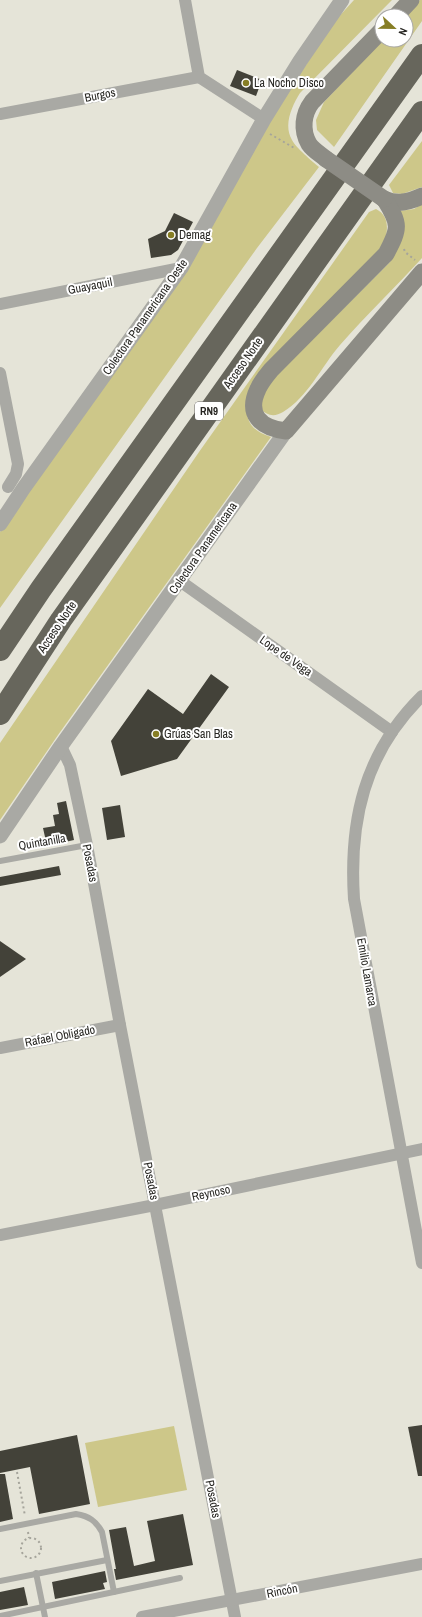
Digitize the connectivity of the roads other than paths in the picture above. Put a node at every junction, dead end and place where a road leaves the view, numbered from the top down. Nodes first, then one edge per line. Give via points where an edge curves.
1 (185, 0) edge
2 (342, 0) edge
3 (412, 0) edge
4 (404, 8) edge
5 (374, 38) edge
6 (422, 55) edge
7 (199, 77) junction
8 (422, 112) edge
9 (0, 114) edge
10 (261, 123) junction
11 (422, 196) edge
12 (384, 199) junction
13 (419, 267) edge
14 (181, 268) junction
15 (0, 304) edge
16 (0, 373) edge
17 (286, 431) junction
18 (4, 488) edge
19 (22, 492) junction
20 (0, 524) edge
21 (180, 581) junction
22 (0, 650) edge
23 (422, 696) edge
24 (0, 714) edge
25 (392, 732) junction
26 (61, 746) junction
27 (0, 836) edge
28 (87, 845) junction
29 (0, 861) edge
30 (120, 1025) junction
31 (0, 1048) edge
32 (422, 1149) edge
33 (400, 1153) junction
34 (155, 1205) junction
35 (0, 1235) edge
36 (422, 1263) edge
37 (0, 1529) edge
38 (107, 1560) junction
39 (422, 1564) edge
40 (36, 1574) junction
41 (180, 1578) dead end
42 (0, 1581) edge
43 (114, 1592) junction
44 (232, 1601) junction
45 (43, 1607) junction
46 (0, 1616) edge
47 (46, 1617) edge
48 (142, 1617) edge
49 (236, 1617) edge

1 - 7 street
2 - 10 street, Colectora Panamericana Oeste
3 - 4 main road
5 - 12 main road, bridge via 312,102 306,111 304,129 309,144
6 - 22 highway, RN9 via 64,556
7 - 9 street, Burgos
7 - 10 street
8 - 24 highway, Acceso Norte / RN9 via 61,620
10 - 14 street, Colectora Panamericana Oeste
11 - 12 main road via 397,204
12 - 17 main road via 396,217 397,228 386,254 271,370 258,388 253,408 256,416 269,428
13 - 17 main road, Colectora Panamericana
14 - 15 street, Guayaquil
14 - 19 street, Colectora Panamericana Oeste
16 - 18 street via 18,464 16,474
17 - 21 street, Colectora Panamericana
18 - 19 street
19 - 20 street, Colectora Panamericana Oeste
21 - 25 street, Lope de Vega
21 - 26 street, Colectora Panamericana
23 - 25 street, Emilio Lamarca
25 - 33 street, Emilio Lamarca via 367,779 360,804 355,827 353,879 354,900
26 - 27 street, Colectora Panamericana
26 - 28 street, Posadas via 70,765
28 - 29 lane, Quintanilla
28 - 30 street, Posadas
30 - 31 street, Rafael Obligado
30 - 34 street, Posadas
32 - 33 street, Reynoso
33 - 34 street, Reynoso
33 - 36 street, Emilio Lamarca
34 - 35 street, Reynoso
34 - 44 street, Posadas
37 - 38 lane via 76,1514 86,1516 98,1525 102,1532
38 - 40 lane
38 - 43 lane
39 - 44 street, Rincón
40 - 42 lane
40 - 45 lane
41 - 43 lane
43 - 45 lane
44 - 48 street, Rincón
44 - 49 street, Posadas
45 - 46 lane
45 - 47 lane

